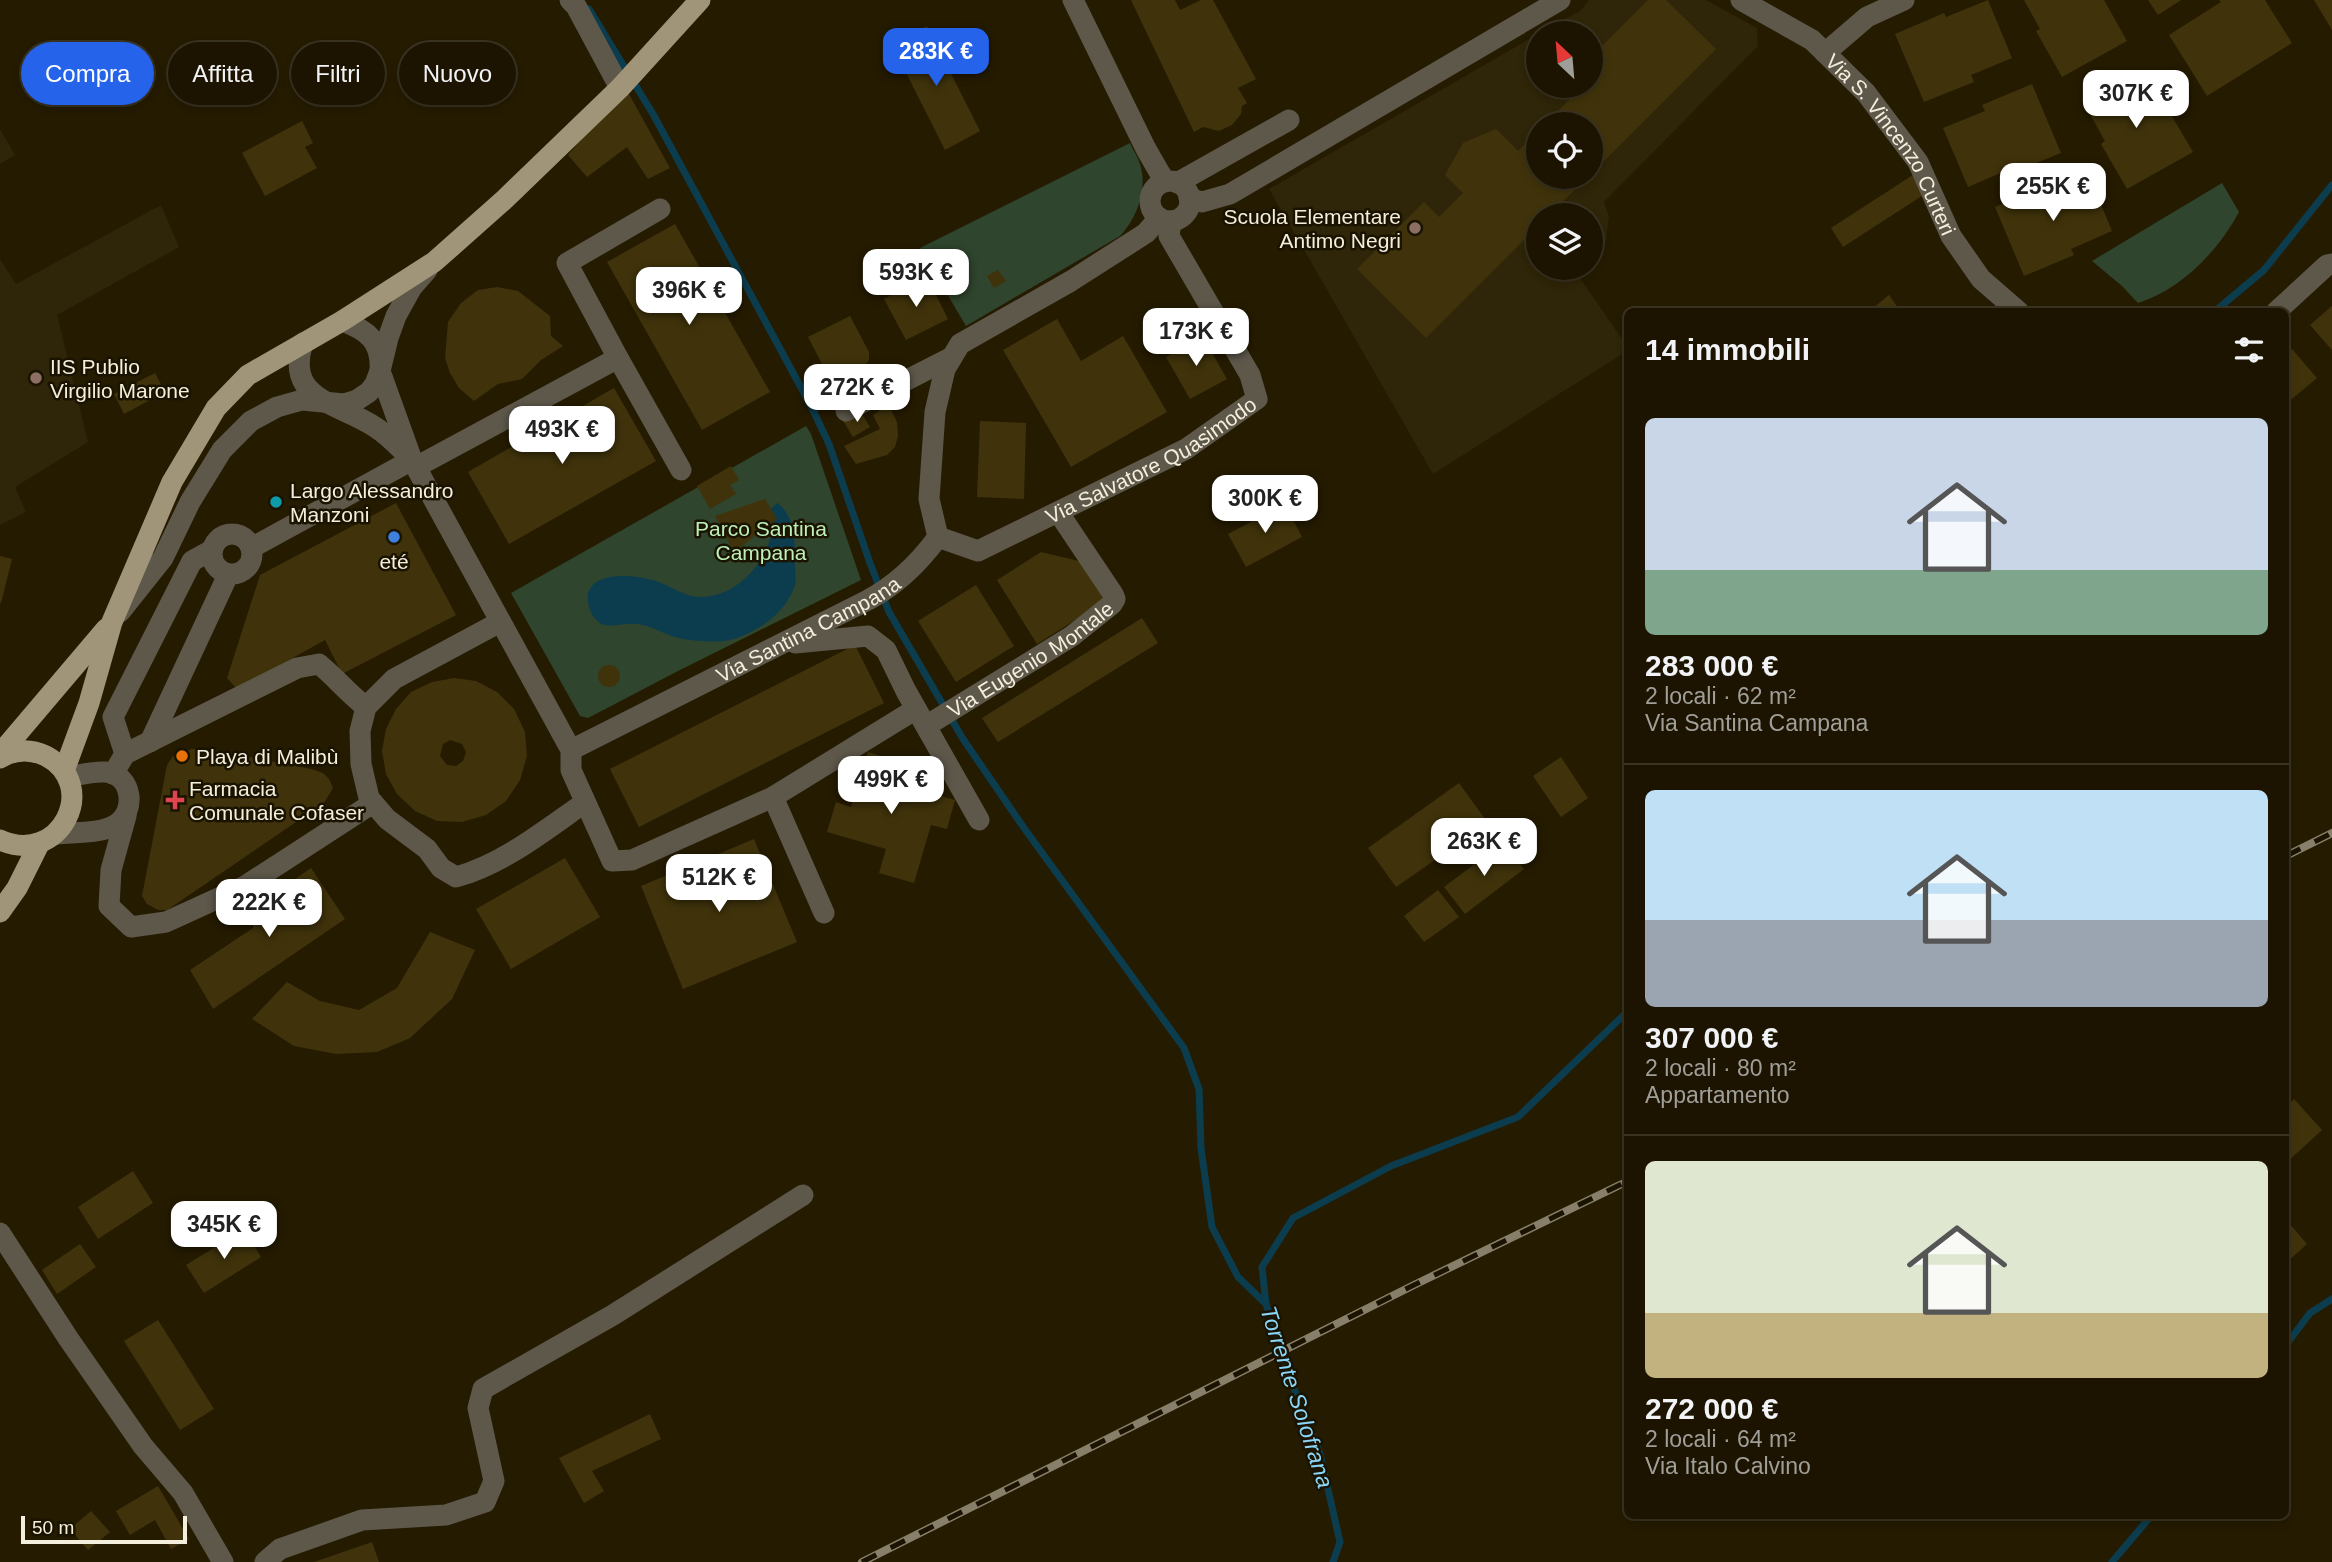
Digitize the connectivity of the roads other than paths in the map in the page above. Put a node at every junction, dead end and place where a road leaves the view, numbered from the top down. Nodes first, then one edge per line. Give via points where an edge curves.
1 (570, 0) edge
2 (700, 0) edge
3 (1073, 0) edge
4 (1560, 0) edge
5 (1741, 0) edge
6 (1905, 0) edge
7 (1825, 53) junction
8 (630, 77) junction
9 (1289, 120) dead end
10 (1177, 188) junction
11 (660, 209) dead end
12 (1165, 219) junction
13 (434, 262) junction
14 (2332, 264) edge
15 (2014, 308) edge
16 (2280, 308) edge
17 (342, 321) junction
18 (303, 343) junction
19 (952, 357) junction
20 (618, 358) junction
21 (380, 371) junction
22 (330, 403) junction
23 (846, 411) dead end
24 (414, 464) junction
25 (681, 470) dead end
26 (1058, 512) junction
27 (939, 537) junction
28 (251, 548) junction
29 (212, 550) junction
30 (228, 575) junction
31 (112, 622) junction
32 (500, 622) junction
33 (779, 645) junction
34 (366, 707) junction
35 (926, 718) junction
36 (150, 742) junction
37 (571, 750) junction
38 (125, 754) junction
39 (0, 756) edge
40 (66, 774) junction
41 (113, 774) junction
42 (773, 797) junction
43 (373, 803) junction
44 (584, 803) junction
45 (126, 816) junction
46 (979, 820) dead end
47 (48, 839) junction
48 (0, 840) edge
49 (0, 912) edge
50 (824, 913) dead end
51 (803, 1195) dead end
52 (0, 1233) edge
53 (223, 1562) edge
54 (265, 1562) edge

1 - 8 street
2 - 8 main road
3 - 10 street via 1146,149
4 - 10 street via 1230,194 1202,202
5 - 7 street, Via S. Vincenzo Curteri via 1812,40
6 - 7 street via 1867,17
7 - 15 street, Via S. Vincenzo Curteri via 1866,93 1918,162 1951,236 1981,279
8 - 13 main road via 505,200
9 - 10 street
10 - 12 street via 1189,204 1183,216
10 - 12 street via 1159,185 1151,195 1151,208
11 - 20 street via 567,263
12 - 19 street via 1071,281 960,344
12 - 26 street, Via Salvatore Quasimodo via 1170,236 1250,375 1256,399 1186,450
13 - 17 main road
13 - 21 street via 412,287 396,316
14 - 16 street
17 - 18 main road
17 - 21 street via 360,327 375,341
18 - 22 street via 298,370 307,388
18 - 31 main road via 248,375 216,408 172,482
19 - 23 street
19 - 27 street via 945,369 934,424 929,499
20 - 24 street
20 - 25 street
21 - 22 street via 375,384 357,400
21 - 24 street
22 - 24 street via 375,426
22 - 31 street via 302,400 277,407 251,421 222,450 163,558
24 - 28 street
24 - 32 street
26 - 27 street, Via Salvatore Quasimodo via 978,551
26 - 35 street, Via Eugenio Montale via 1115,599 1112,604 1072,636 958,705
27 - 33 street, Via Santina Campana via 919,563 888,589
28 - 29 street via 244,538 231,534 219,538
28 - 30 street via 248,568
29 - 30 street via 216,568
29 - 38 street via 192,561 113,717
30 - 36 street
31 - 39 main road
31 - 40 main road
32 - 34 street via 394,679
32 - 37 street
33 - 35 street via 868,636 886,650
33 - 37 street, Via Santina Campana
34 - 36 street via 319,664 297,668
34 - 43 street via 360,731 361,764
35 - 42 street, Via Eugenio Montale
35 - 46 street
36 - 38 street
37 - 44 street via 571,770
38 - 41 street
39 - 40 main road via 23,750 39,752
40 - 41 street
40 - 47 main road via 72,807 66,822
41 - 45 street via 128,788
42 - 44 street, Via Eugenio Montale via 632,860 612,861
42 - 50 street
43 - 44 street via 427,849 440,868 456,877 505,857
43 - 45 street via 245,886 166,922 131,927 109,906 111,870
45 - 47 street via 112,827
47 - 48 main road via 25,846
47 - 49 main road
51 - 54 street via 614,1315 483,1388 478,1408 494,1481 485,1502 446,1515 362,1520 280,1549
52 - 53 street via 144,1446 183,1493

